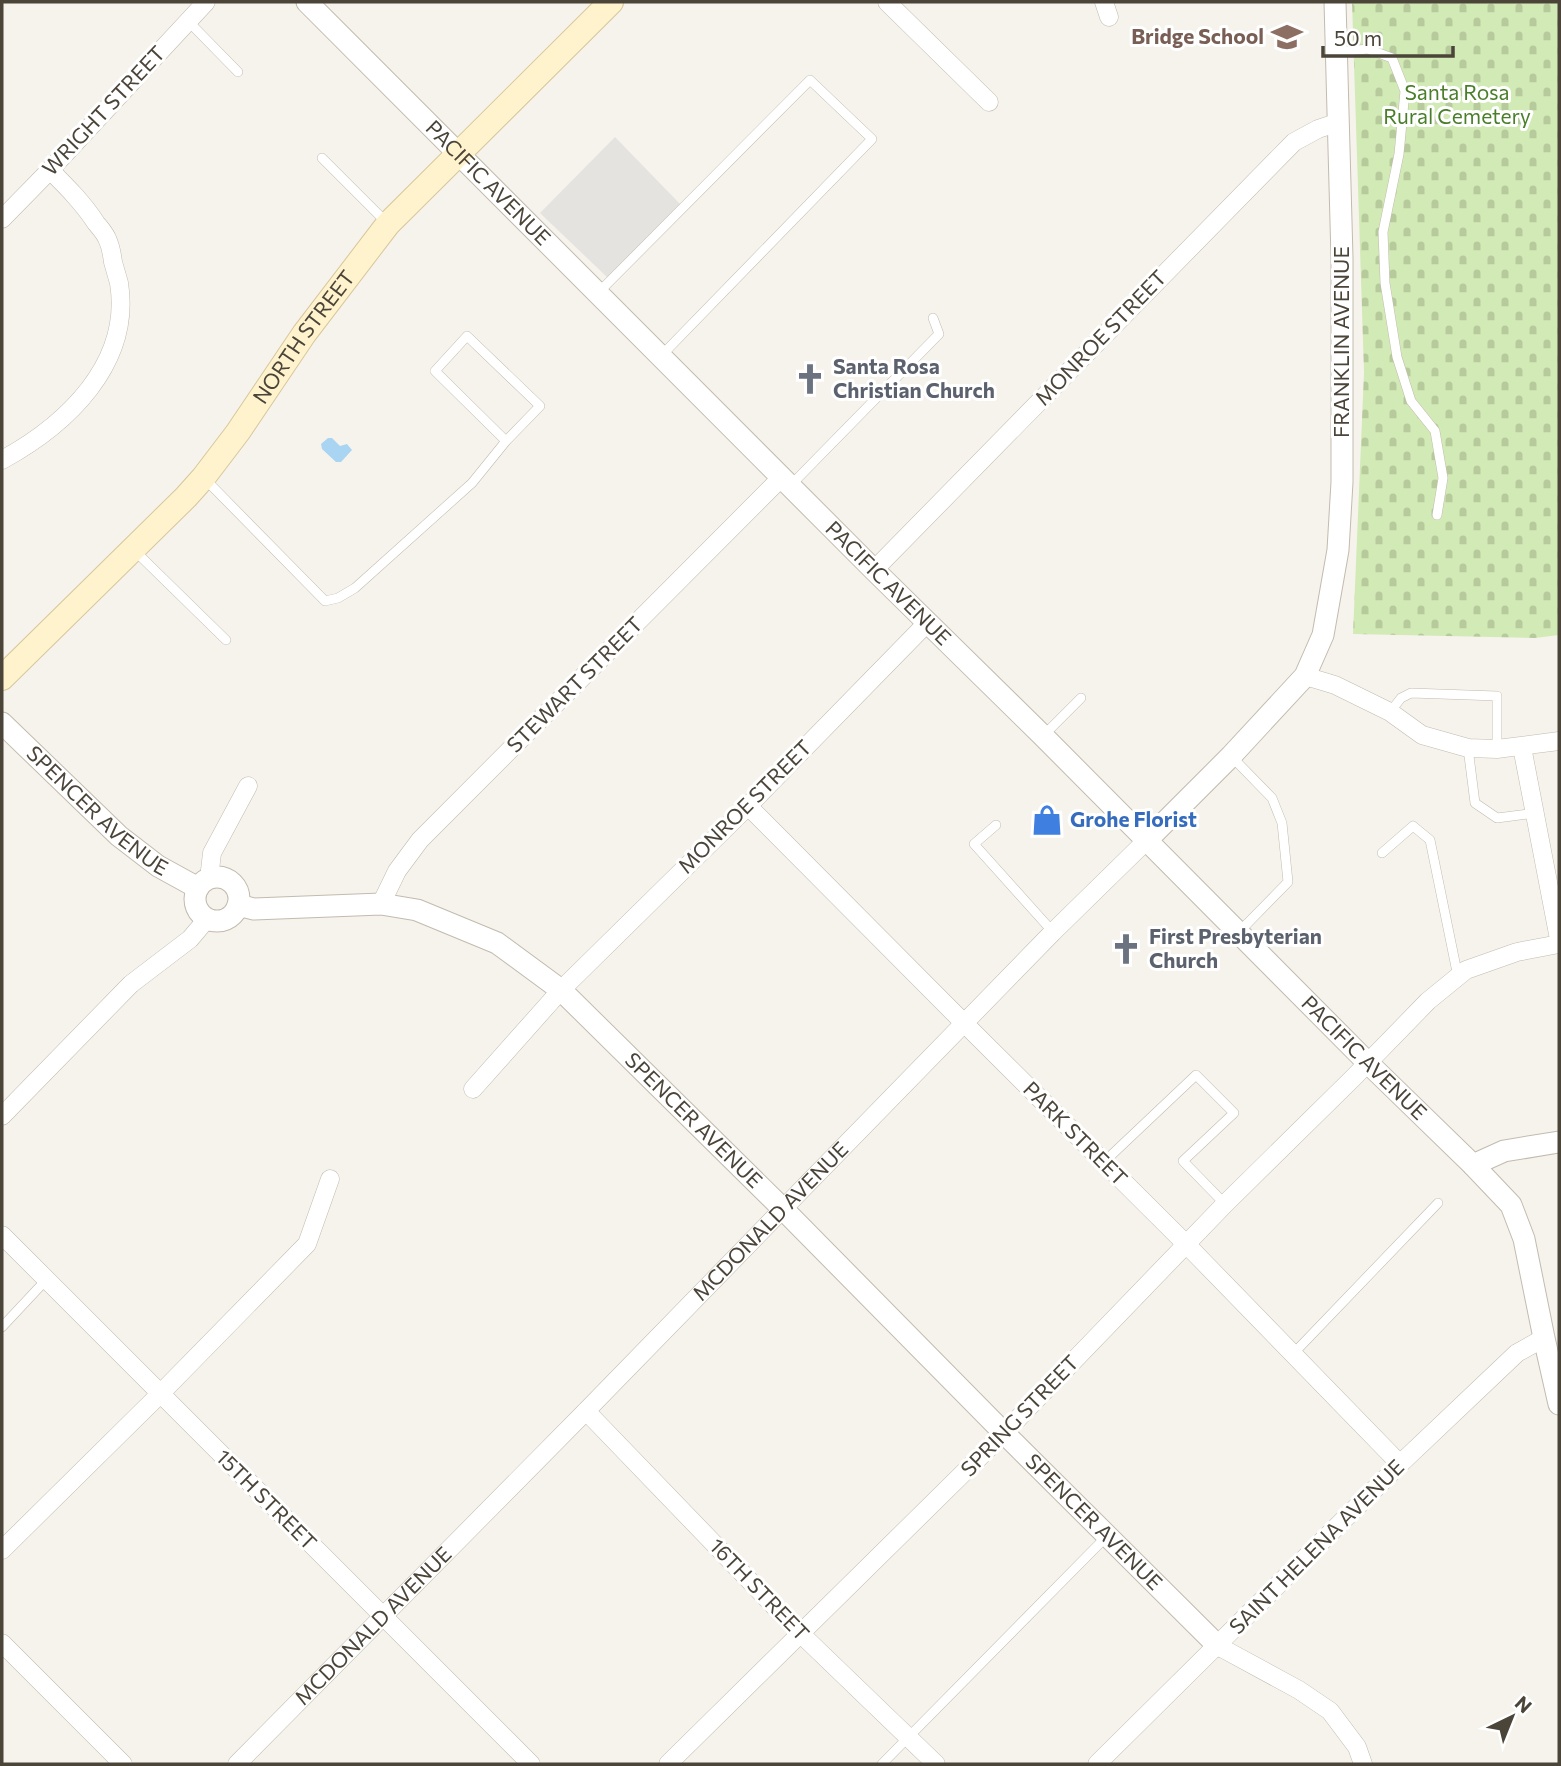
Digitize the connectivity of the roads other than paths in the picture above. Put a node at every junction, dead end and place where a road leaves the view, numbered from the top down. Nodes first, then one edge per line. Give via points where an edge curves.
1 (206, 2) edge
2 (307, 2) edge
3 (611, 2) edge
4 (887, 2) edge
5 (1335, 2) edge
6 (188, 21) junction
7 (1337, 52) junction
8 (238, 72) dead end
9 (989, 102) dead end
10 (1339, 122) junction
11 (459, 153) junction
12 (322, 158) dead end
13 (50, 170) junction
14 (2, 219) edge
15 (388, 224) junction
16 (598, 293) junction
17 (933, 318) dead end
18 (661, 356) junction
19 (506, 441) junction
20 (2, 460) edge
21 (203, 478) junction
22 (786, 481) junction
23 (1437, 515) dead end
24 (133, 549) junction
25 (874, 570) junction
26 (928, 622) junction
27 (226, 640) dead end
28 (1305, 676) junction
29 (2, 678) edge
30 (1081, 698) dead end
31 (1390, 712) junction
32 (2, 723) edge
33 (1044, 736) junction
34 (1559, 741) edge
35 (1522, 747) junction
36 (1468, 748) junction
37 (1497, 749) junction
38 (1231, 756) junction
39 (248, 786) dead end
40 (748, 806) junction
41 (1535, 813) junction
42 (996, 825) dead end
43 (1147, 840) junction
44 (1382, 853) dead end
45 (203, 884) junction
46 (381, 904) junction
47 (238, 905) junction
48 (207, 919) junction
49 (1053, 932) junction
50 (1239, 932) junction
51 (1559, 942) edge
52 (1458, 977) junction
53 (561, 990) junction
54 (965, 1024) junction
55 (1368, 1063) junction
56 (472, 1089) dead end
57 (2, 1116) edge
58 (1559, 1142) edge
59 (1104, 1162) junction
60 (1473, 1165) junction
61 (330, 1179) dead end
62 (1438, 1203) dead end
63 (1225, 1204) junction
64 (783, 1209) junction
65 (2, 1235) edge
66 (1186, 1244) junction
67 (46, 1280) junction
68 (2, 1326) edge
69 (1544, 1338) junction
70 (1293, 1354) junction
71 (160, 1394) junction
72 (1559, 1404) edge
73 (586, 1412) junction
74 (1004, 1433) junction
75 (1400, 1464) junction
76 (1107, 1536) junction
77 (2, 1550) edge
78 (382, 1617) junction
79 (801, 1634) junction
80 (2, 1643) edge
81 (1218, 1646) junction
82 (909, 1737) junction
83 (123, 1764) edge
84 (237, 1764) edge
85 (531, 1764) edge
86 (668, 1764) edge
87 (882, 1764) edge
88 (936, 1764) edge
89 (1097, 1764) edge
90 (1363, 1764) edge

1 - 6 street, WRIGHT STREET
2 - 11 street, PACIFIC AVENUE
3 - 11 main road, NORTH STREET
4 - 9 street
5 - 7 street, FRANKLIN AVENUE
6 - 8 lane
6 - 13 street, WRIGHT STREET
7 - 10 street, FRANKLIN AVENUE
7 - 23 lane via 1368,49 1392,58 1405,91 1399,154 1383,232 1385,283 1397,357 1411,401 1435,431 1443,478
10 - 25 street, MONROE STREET via 1294,142
10 - 28 street, FRANKLIN AVENUE via 1342,482 1338,550 1323,635
11 - 15 main road, NORTH STREET
11 - 16 street, PACIFIC AVENUE
12 - 15 lane
13 - 14 street, WRIGHT STREET
13 - 20 street via 83,202 108,239 119,284 117,330 103,368 80,401 42,435
15 - 21 main road, NORTH STREET
16 - 18 street, PACIFIC AVENUE
16 - 18 lane via 810,80 872,139
17 - 22 lane via 939,334
18 - 22 street, PACIFIC AVENUE
19 - 19 lane via 540,406 467,336 435,371
19 - 21 lane via 472,483 355,588 325,601
21 - 24 main road, NORTH STREET
22 - 25 street, PACIFIC AVENUE
22 - 46 street, STEWART STREET via 421,840 397,871
24 - 27 lane
24 - 29 main road, NORTH STREET
25 - 26 street, PACIFIC AVENUE
26 - 33 street, PACIFIC AVENUE
26 - 40 street, MONROE STREET
28 - 31 street
28 - 38 street, MCDONALD AVENUE
30 - 33 lane
31 - 36 street via 1422,735
31 - 37 lane via 1411,693 1497,696
32 - 45 street, SPENCER AVENUE via 120,836 158,866
33 - 43 street, PACIFIC AVENUE
34 - 35 street
35 - 37 street
35 - 41 street
36 - 37 street
36 - 41 lane via 1475,803 1497,818
38 - 43 street, MCDONALD AVENUE
38 - 50 lane via 1272,798 1282,823 1287,882
39 - 45 street via 212,853
40 - 53 street, MONROE STREET
40 - 54 street, PARK STREET
41 - 51 street
42 - 49 lane via 974,844
43 - 49 street, MCDONALD AVENUE
43 - 50 street, PACIFIC AVENUE
44 - 52 lane via 1413,826 1430,840
45 - 47 street via 222,878 233,886
45 - 48 street via 195,902
46 - 47 street, SPENCER AVENUE via 254,909
46 - 53 street, SPENCER AVENUE via 417,909 497,943
47 - 48 street via 226,919
48 - 57 street via 190,939 131,984
49 - 54 street, MCDONALD AVENUE
50 - 55 street, PACIFIC AVENUE
51 - 52 street, SPRING STREET via 1517,952
52 - 55 street, SPRING STREET
53 - 56 street, MONROE STREET
53 - 64 street, SPENCER AVENUE
54 - 59 street, PARK STREET
54 - 64 street, MCDONALD AVENUE
55 - 60 street, PACIFIC AVENUE
55 - 63 street, SPRING STREET
58 - 60 street via 1504,1151
59 - 63 lane via 1196,1075 1234,1113 1183,1161
59 - 66 street, PARK STREET
60 - 69 street, PACIFIC AVENUE via 1511,1205 1524,1239
61 - 71 street via 307,1244
62 - 70 lane
63 - 66 street, SPRING STREET
64 - 73 street, MCDONALD AVENUE
64 - 74 street, SPENCER AVENUE
65 - 67 street, 15TH STREET
66 - 70 street, PARK STREET
66 - 74 street, SPRING STREET
67 - 68 lane
67 - 71 street, 15TH STREET
69 - 72 street, PACIFIC AVENUE
69 - 75 street, SAINT HELENA AVENUE via 1517,1353
70 - 75 street, PARK STREET
71 - 77 street
71 - 78 street, 15TH STREET
73 - 78 street, MCDONALD AVENUE
73 - 79 street, 16TH STREET
74 - 76 street, SPENCER AVENUE
74 - 79 street, SPRING STREET
75 - 81 street, SAINT HELENA AVENUE
76 - 81 street, SPENCER AVENUE
76 - 82 lane
78 - 84 street, MCDONALD AVENUE
78 - 85 street, 15TH STREET
79 - 82 street, 16TH STREET
79 - 86 street, SPRING STREET
80 - 83 street
81 - 89 street, SAINT HELENA AVENUE
81 - 90 street via 1330,1711 1357,1747
82 - 87 lane
82 - 88 street, 16TH STREET

